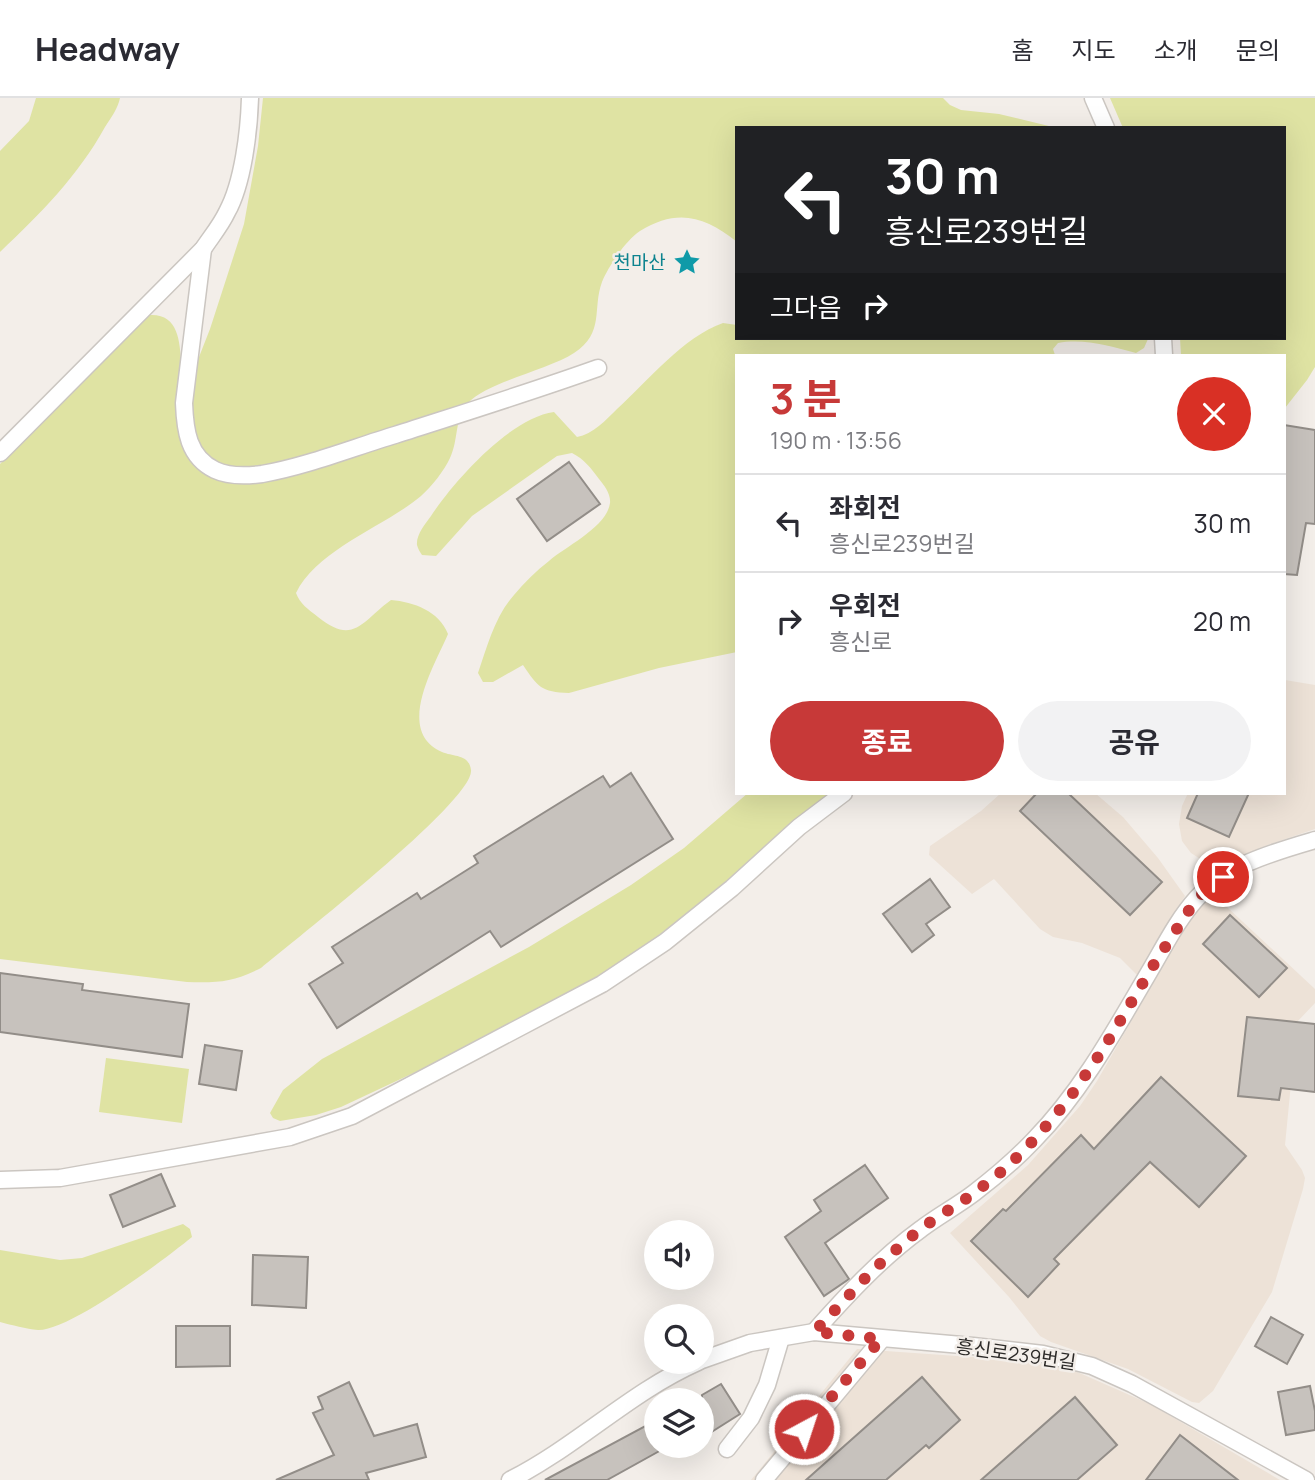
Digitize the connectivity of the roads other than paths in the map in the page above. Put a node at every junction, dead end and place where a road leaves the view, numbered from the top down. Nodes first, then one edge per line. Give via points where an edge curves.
1 (250, 98) edge
2 (1093, 98) edge
3 (1105, 126) edge
4 (203, 248) junction
5 (598, 368) dead end
6 (0, 453) edge
7 (841, 795) edge
8 (1315, 840) edge
9 (0, 1180) edge
10 (814, 1332) junction
11 (781, 1338) junction
12 (881, 1339) junction
13 (714, 1356) edge
14 (672, 1374) edge
15 (727, 1449) dead end
16 (510, 1480) edge
17 (764, 1480) edge
18 (1306, 1480) edge

1 - 4 lane via 249,124 228,211
2 - 3 lane
4 - 5 lane via 185,425 198,459 217,471 240,476 289,467
4 - 6 lane
7 - 9 lane via 665,942 602,984 352,1115 290,1137 60,1178
8 - 10 lane via 1264,856 1223,877 1197,898 1102,1051 1035,1139 1006,1168 920,1229 874,1269
10 - 11 lane, 흥신로239번길
10 - 12 lane, 흥신로239번길
11 - 13 lane, 흥신로239번길
11 - 15 lane via 751,1418
12 - 17 lane
12 - 18 lane, 흥신로239번길 via 1042,1354 1092,1366
14 - 16 lane, 흥신로239번길

